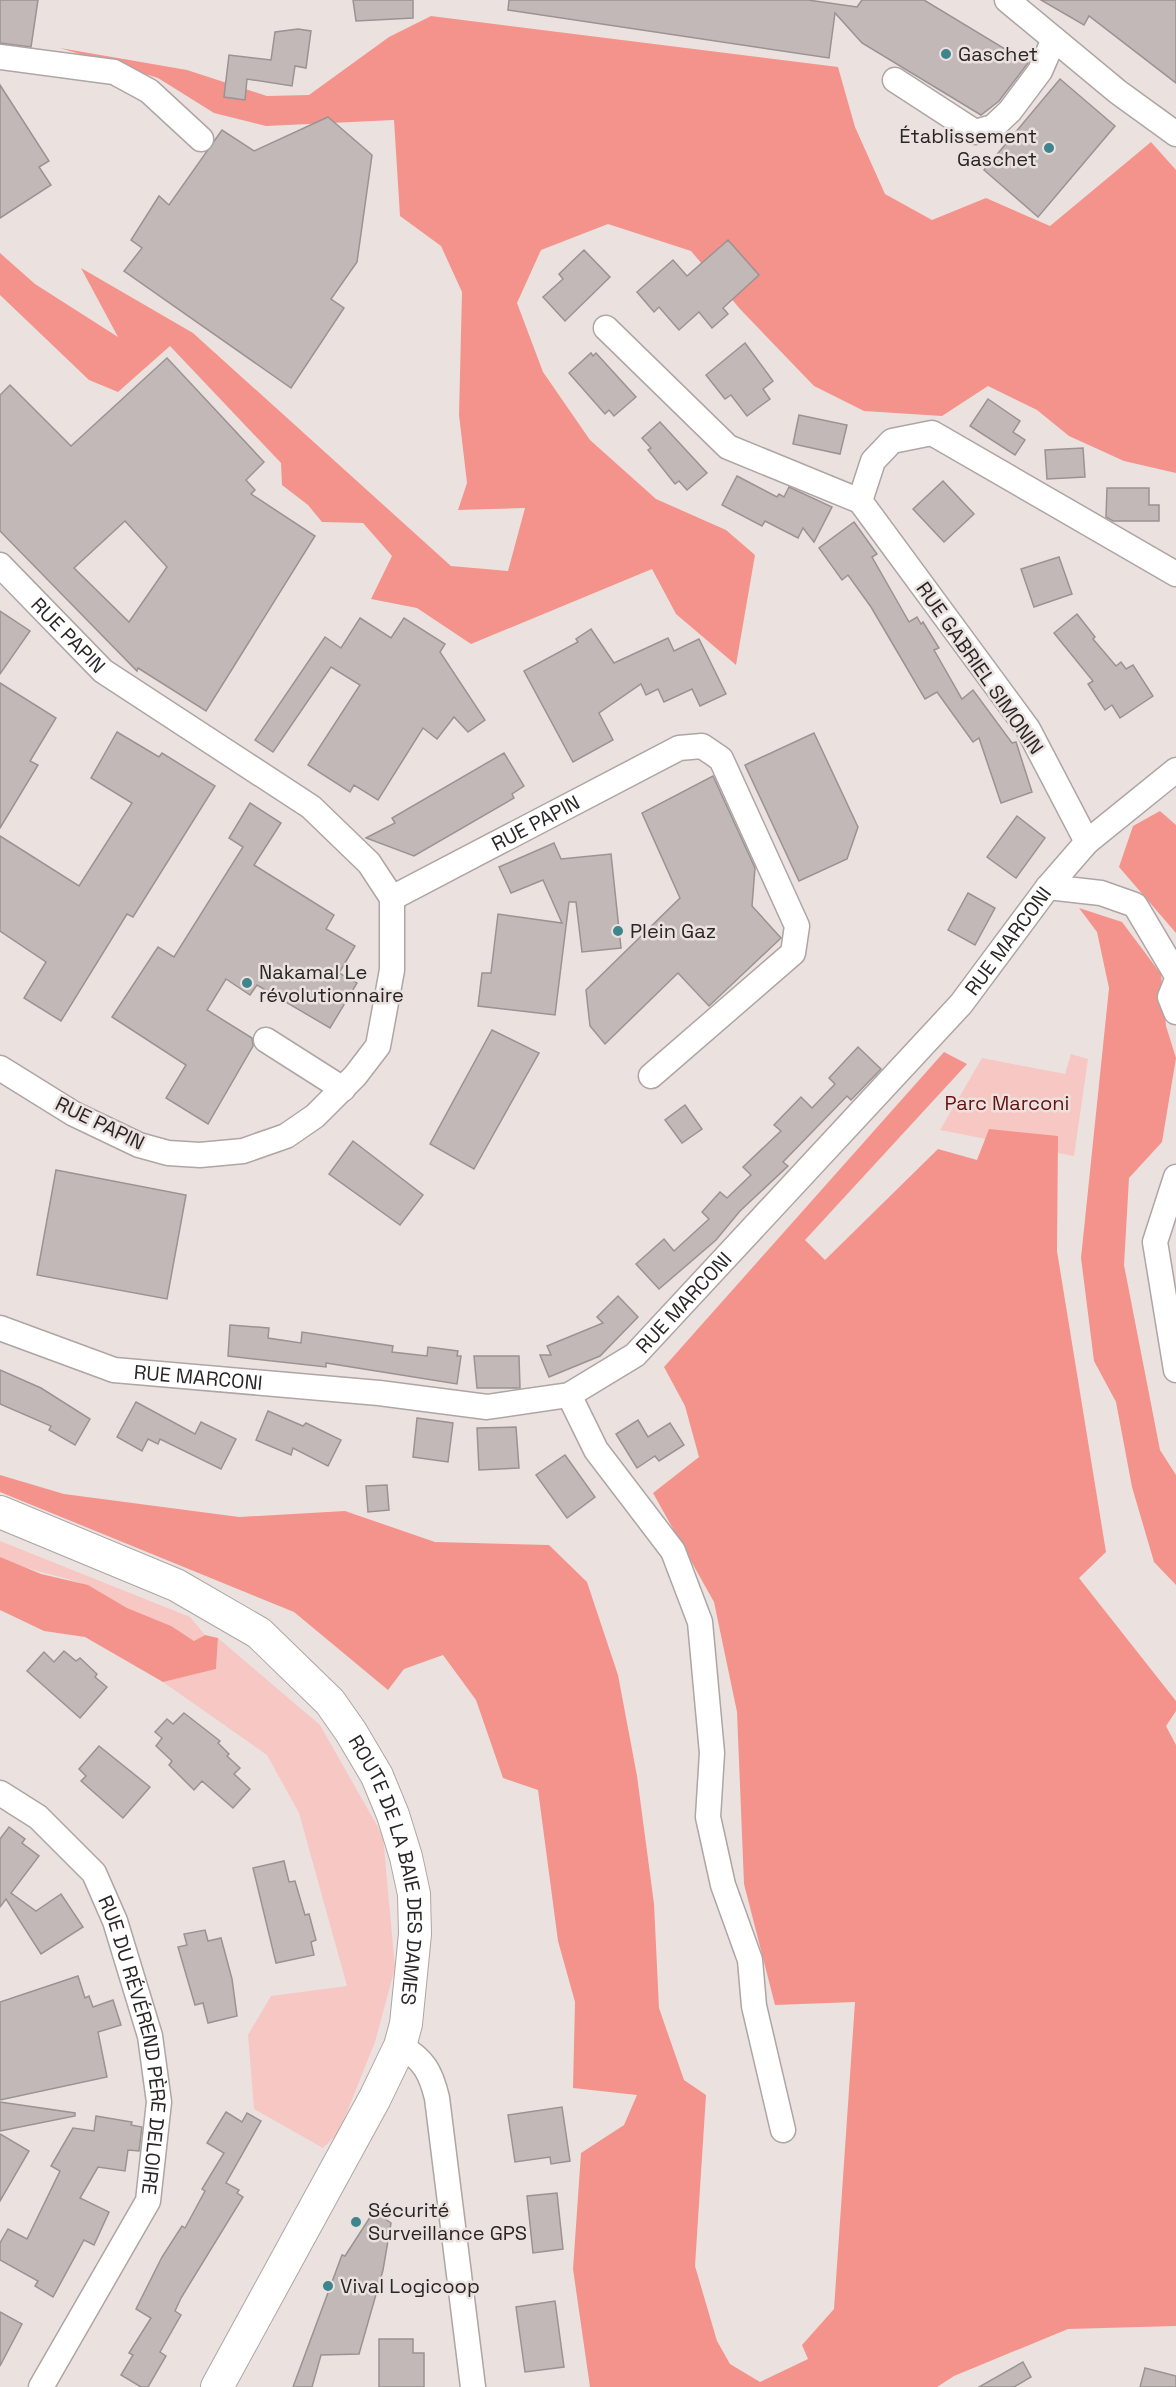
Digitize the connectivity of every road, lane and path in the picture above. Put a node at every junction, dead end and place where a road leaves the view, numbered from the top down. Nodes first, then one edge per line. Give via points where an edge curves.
1 (1007, 0) edge
2 (1054, 39) junction
3 (0, 57) edge
4 (895, 80) dead end
5 (1176, 134) edge
6 (201, 139) dead end
7 (606, 328) dead end
8 (860, 501) junction
9 (0, 565) edge
10 (1176, 574) edge
11 (1176, 771) edge
12 (1087, 842) junction
13 (1048, 887) junction
14 (392, 898) junction
15 (1176, 974) edge
16 (1176, 982) edge
17 (1176, 1012) edge
18 (266, 1040) dead end
19 (0, 1068) edge
20 (651, 1076) dead end
21 (343, 1089) junction
22 (1176, 1177) edge
23 (0, 1328) edge
24 (1176, 1370) edge
25 (569, 1395) junction
26 (0, 1512) edge
27 (0, 1793) edge
28 (400, 2046) junction
29 (783, 2130) dead end
30 (41, 2387) edge
31 (217, 2387) edge
32 (473, 2387) edge

1 - 2 street
2 - 4 street via 1041,71 993,127 975,132
2 - 5 street
3 - 6 street via 114,72 149,91
7 - 8 street via 728,447
8 - 10 street via 873,461 892,441 932,433
8 - 12 street, RUE GABRIEL SIMONIN via 1028,729
9 - 14 street, RUE PAPIN via 103,671 311,807 369,863
11 - 12 street, RUE MARCONI
12 - 13 street, RUE MARCONI
13 - 15 street via 1101,893 1135,905
13 - 25 street, RUE MARCONI via 962,1004 635,1355
14 - 20 street, RUE PAPIN via 679,748 702,746 721,759 797,926 793,953
14 - 21 street, RUE PAPIN via 392,970 378,1046
16 - 17 street via 1170,997
18 - 21 street
19 - 21 street, RUE PAPIN via 105,1131 168,1153 200,1155 243,1151 286,1136 315,1116
22 - 24 street via 1155,1242
23 - 25 street, RUE MARCONI via 114,1370 379,1393 487,1407
25 - 29 street via 596,1450 673,1551 700,1622 712,1753 708,1817 723,1885 750,1960 754,2006
26 - 28 main road, ROUTE DE LA BAIE DES DAMES via 176,1585 259,1633 330,1702 377,1776 393,1815 414,1894 411,1985
27 - 30 street, RUE DU RÉVÉREND PÈRE DELOIRE via 38,1817 94,1873 115,1921 150,2036 159,2102 148,2201
28 - 31 main road, ROUTE DE LA BAIE DES DAMES
28 - 32 street via 426,2066 437,2098

